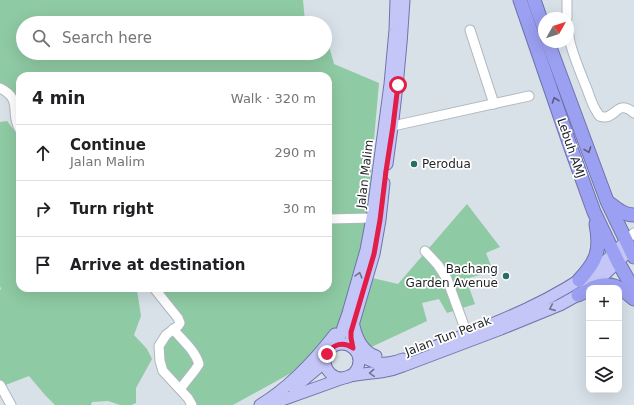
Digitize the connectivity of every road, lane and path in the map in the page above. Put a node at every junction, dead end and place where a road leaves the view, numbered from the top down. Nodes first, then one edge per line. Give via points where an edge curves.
1 (396, 0) edge
2 (404, 0) edge
3 (520, 0) edge
4 (534, 0) edge
5 (567, 0) edge
6 (538, 12) edge
7 (567, 12) edge
8 (470, 30) dead end
9 (550, 48) edge
10 (572, 48) edge
11 (0, 88) edge
12 (529, 96) dead end
13 (494, 104) junction
14 (634, 113) edge
15 (16, 124) edge
16 (393, 126) junction
17 (607, 201) junction
18 (594, 212) junction
19 (634, 215) edge
20 (372, 218) junction
21 (332, 219) edge
22 (632, 245) edge
23 (425, 251) dead end
24 (616, 257) junction
25 (579, 280) junction
26 (601, 285) edge
27 (612, 285) edge
28 (622, 290) edge
29 (634, 290) edge
30 (157, 292) edge
31 (584, 292) edge
32 (634, 299) edge
33 (351, 317) junction
34 (173, 329) junction
35 (467, 334) junction
36 (333, 346) junction
37 (354, 350) junction
38 (325, 359) junction
39 (402, 359) junction
40 (349, 376) junction
41 (0, 385) edge
42 (180, 389) junction
43 (290, 401) edge
44 (270, 404) edge
45 (11, 405) edge
46 (192, 405) edge
47 (260, 405) edge

1 - 20 main road, Jalan Malim via 390,84
2 - 16 main road, Jalan Malim
18 -> 3 highway, Lebuh AMJ
4 - 6 highway
5 - 7 street
8 - 13 street
9 -> 17 highway, Lebuh AMJ
10 - 14 street via 594,108 600,116 607,117 620,108
11 - 15 street via 14,101
12 - 13 street
13 - 16 street
16 - 33 main road, Jalan Malim via 374,254
17 - 19 highway via 622,212
17 - 22 highway, Lebuh AMJ
18 - 24 highway, Lebuh AMJ
18 - 25 highway via 598,251 589,270
20 - 21 street
33 -> 20 main road, Jalan Malim
22 - 24 main road
23 - 35 street via 447,279
24 - 25 main road, Jalan Tun Perak
24 - 29 highway, Lebuh AMJ
24 - 31 main road, Jalan Tun Perak
25 - 35 main road, Jalan Tun Perak via 535,305
26 - 27 highway
28 - 32 highway
30 - 34 street via 178,318 180,323
31 -> 40 main road, Jalan Tun Perak via 546,311 392,370
33 - 36 main road, Jalan Malim
33 - 37 main road, Jalan Malim
33 - 39 main road via 365,350 389,360
33 - 47 main road via 315,359 284,388
34 - 42 street via 159,346 160,361 163,371
34 - 42 street via 199,364
35 - 39 main road, Jalan Tun Perak
36 - 37 main road via 342,344
36 - 38 main road
37 - 39 main road, Jalan Tun Perak via 378,364
37 - 40 main road via 359,360 357,369
38 - 40 main road via 330,373 340,378
38 - 44 main road, Jalan Tun Perak via 314,372
40 - 43 main road, Jalan Tun Perak
41 - 45 street
42 - 46 street
43 - 44 main road, Jalan Tun Perak

